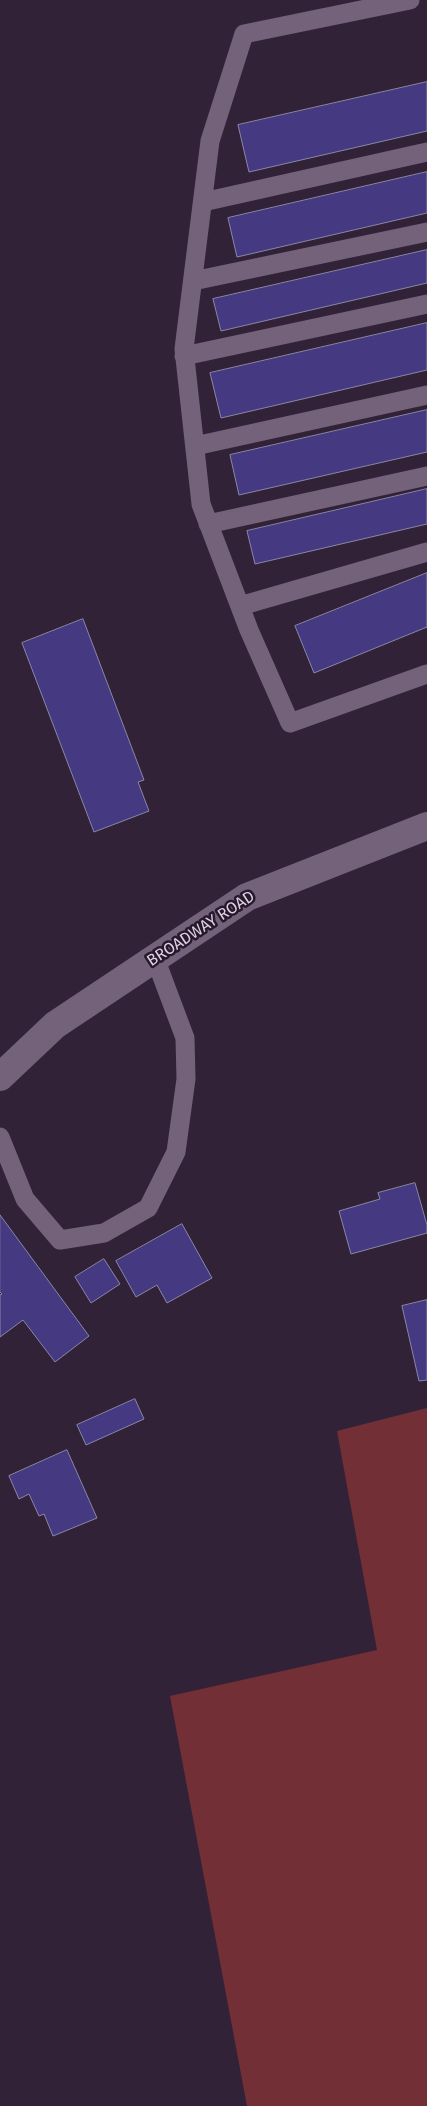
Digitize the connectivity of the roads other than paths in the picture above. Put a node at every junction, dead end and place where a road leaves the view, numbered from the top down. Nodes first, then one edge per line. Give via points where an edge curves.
1 (410, 0) edge
2 (427, 152) edge
3 (203, 202) junction
4 (427, 232) edge
5 (193, 281) junction
6 (427, 304) edge
7 (184, 356) junction
8 (427, 395) edge
9 (195, 446) junction
10 (427, 476) edge
11 (208, 524) junction
12 (427, 552) edge
13 (240, 606) junction
14 (427, 674) edge
15 (427, 826) edge
16 (155, 958) junction
17 (0, 1077) edge
18 (0, 1137) edge

1 - 3 lane via 244,34 210,141
2 - 3 lane
3 - 5 lane
4 - 5 lane
5 - 7 lane
6 - 7 lane
7 - 9 lane
8 - 9 lane
9 - 11 lane via 201,504
10 - 11 lane
11 - 13 lane
12 - 13 lane
13 - 14 lane via 290,724
15 - 16 main road, BROADWAY ROAD via 247,897
16 - 17 main road, BROADWAY ROAD via 55,1025
16 - 18 lane via 185,1038 186,1079 176,1152 148,1208 104,1233 60,1240 25,1199

